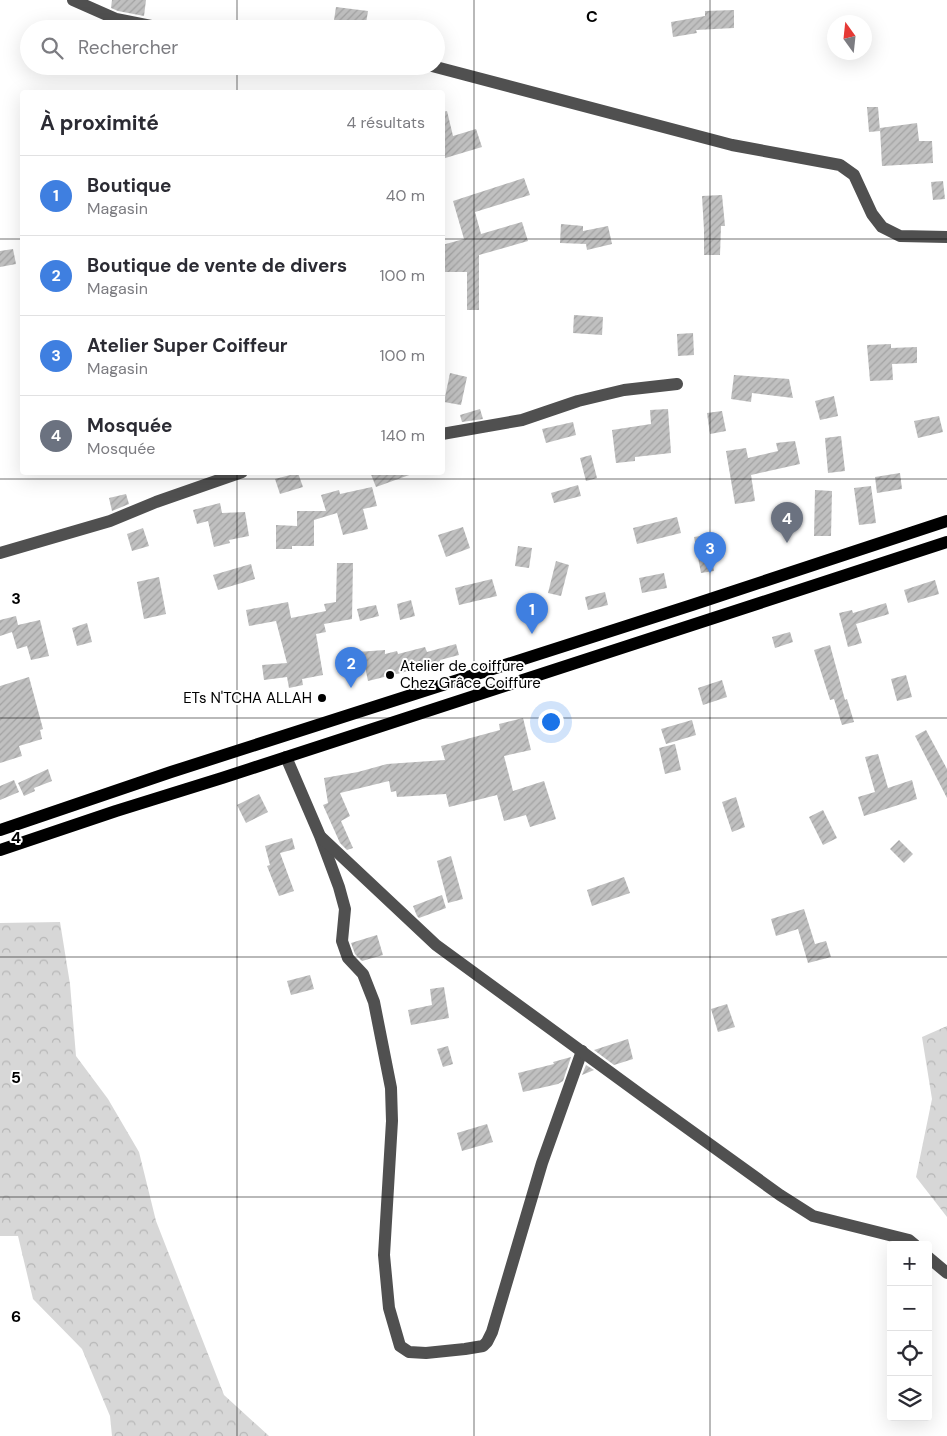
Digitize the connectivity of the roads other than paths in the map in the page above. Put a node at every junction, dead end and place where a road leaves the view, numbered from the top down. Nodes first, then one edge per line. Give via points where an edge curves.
1 (73, 0) edge
2 (121, 20) edge
3 (445, 69) edge
4 (947, 237) edge
5 (677, 384) dead end
6 (445, 433) edge
7 (233, 475) edge
8 (947, 521) edge
9 (947, 542) edge
10 (0, 553) edge
11 (286, 757) junction
12 (0, 830) edge
13 (320, 836) junction
14 (0, 850) edge
15 (582, 1051) junction
16 (910, 1241) edge
17 (932, 1260) edge
18 (947, 1273) edge

1 - 2 street
3 - 4 street via 732,145 840,165 854,175 872,214 882,226 900,236
5 - 6 street via 624,390 522,420
7 - 10 street via 110,521
8 - 12 main road
9 - 11 main road
11 - 13 street
11 - 14 main road
13 - 15 street via 436,944
13 - 15 street via 345,908 342,941 348,958 363,974 374,1002 391,1088 384,1255 389,1308 400,1346 409,1352 483,1346 492,1332 542,1163
15 - 16 street via 813,1216
17 - 18 street

